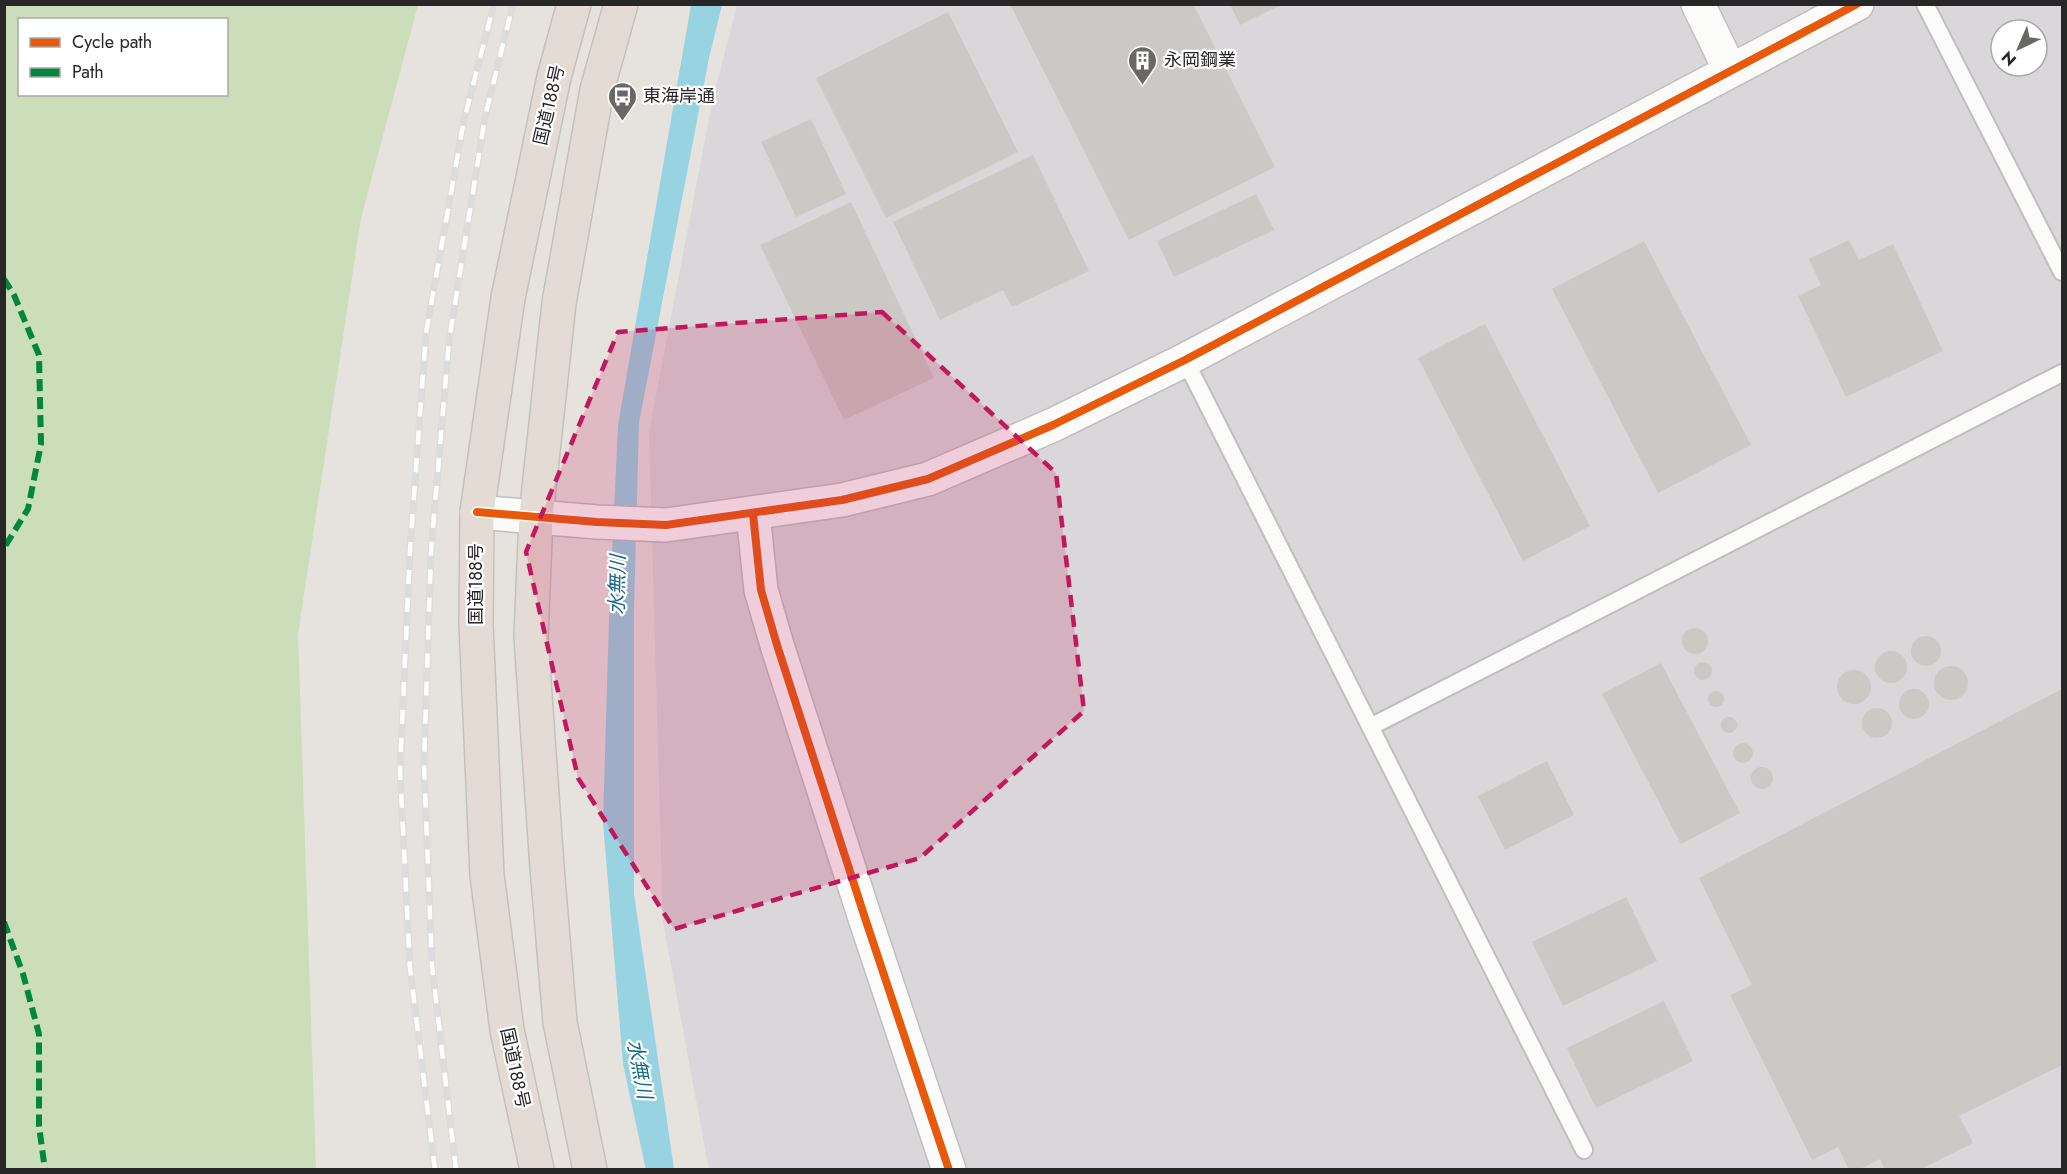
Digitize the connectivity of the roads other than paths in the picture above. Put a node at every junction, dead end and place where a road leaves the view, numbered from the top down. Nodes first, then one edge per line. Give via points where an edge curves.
1 (574, 4) edge
2 (621, 4) edge
3 (1698, 4) edge
4 (1857, 4) edge
5 (1925, 4) edge
6 (1730, 70) junction
7 (2062, 272) edge
8 (1185, 360) junction
9 (2062, 373) edge
10 (477, 512) junction
11 (753, 514) junction
12 (536, 516) junction
13 (1370, 727) junction
14 (1584, 1150) dead end
15 (537, 1170) edge
16 (590, 1170) edge
17 (949, 1170) edge

1 - 10 highway, 国道188号 via 554,77 508,298
2 - 12 highway via 597,90 559,303
3 - 6 street
4 - 6 street
5 - 7 lane
6 - 8 street
8 - 11 street via 1053,425 928,479 842,500
8 - 13 lane
9 - 13 lane
10 - 12 street
10 - 15 highway, 国道188号 via 476,624 487,875 507,1030
11 - 12 street via 666,525
11 - 17 street via 761,590 864,918
12 - 16 highway via 531,638 546,867 560,1022
13 - 14 lane

